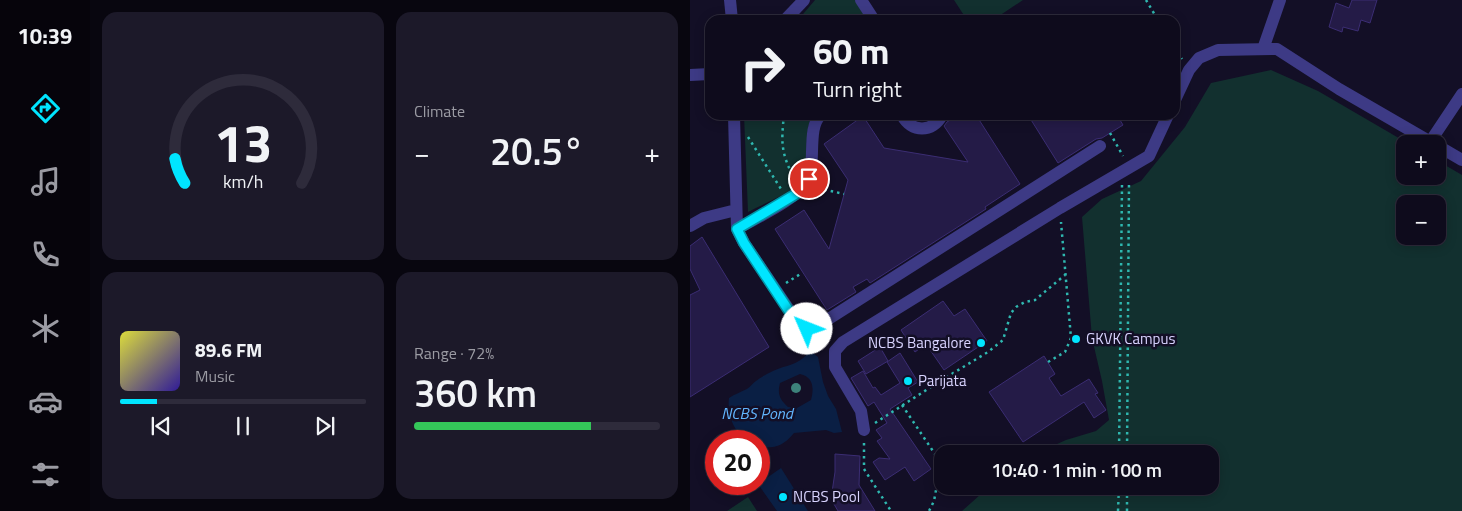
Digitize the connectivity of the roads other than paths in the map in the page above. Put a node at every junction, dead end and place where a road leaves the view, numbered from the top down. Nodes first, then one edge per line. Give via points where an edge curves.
1 (730, 0) edge
2 (804, 0) edge
3 (861, 0) edge
4 (1280, 0) edge
5 (732, 15) edge
6 (790, 15) edge
7 (871, 15) edge
8 (1263, 49) junction
9 (705, 74) edge
10 (690, 75) edge
11 (1180, 89) edge
12 (1462, 94) edge
13 (734, 120) edge
14 (817, 120) edge
15 (906, 120) edge
16 (939, 120) edge
17 (1166, 120) edge
18 (1418, 135) edge
19 (1439, 135) edge
20 (1100, 146) dead end
21 (1446, 151) edge
22 (1462, 160) edge
23 (736, 210) junction
24 (690, 226) edge
25 (737, 229) junction
26 (864, 430) road end

1 - 5 lane
2 - 6 lane
3 - 7 lane
4 - 8 lane
8 - 11 lane via 1218,50 1199,58
8 - 18 lane via 1277,49
9 - 10 lane
12 - 19 lane
13 - 23 lane
14 - 25 lane via 809,179 803,188
15 - 16 lane via 910,125 924,129
17 - 26 lane via 1149,156 843,342 835,351 834,367 861,411
20 - 25 lane via 816,327 807,329 800,326
21 - 22 lane
23 - 24 lane via 704,218
23 - 25 lane

